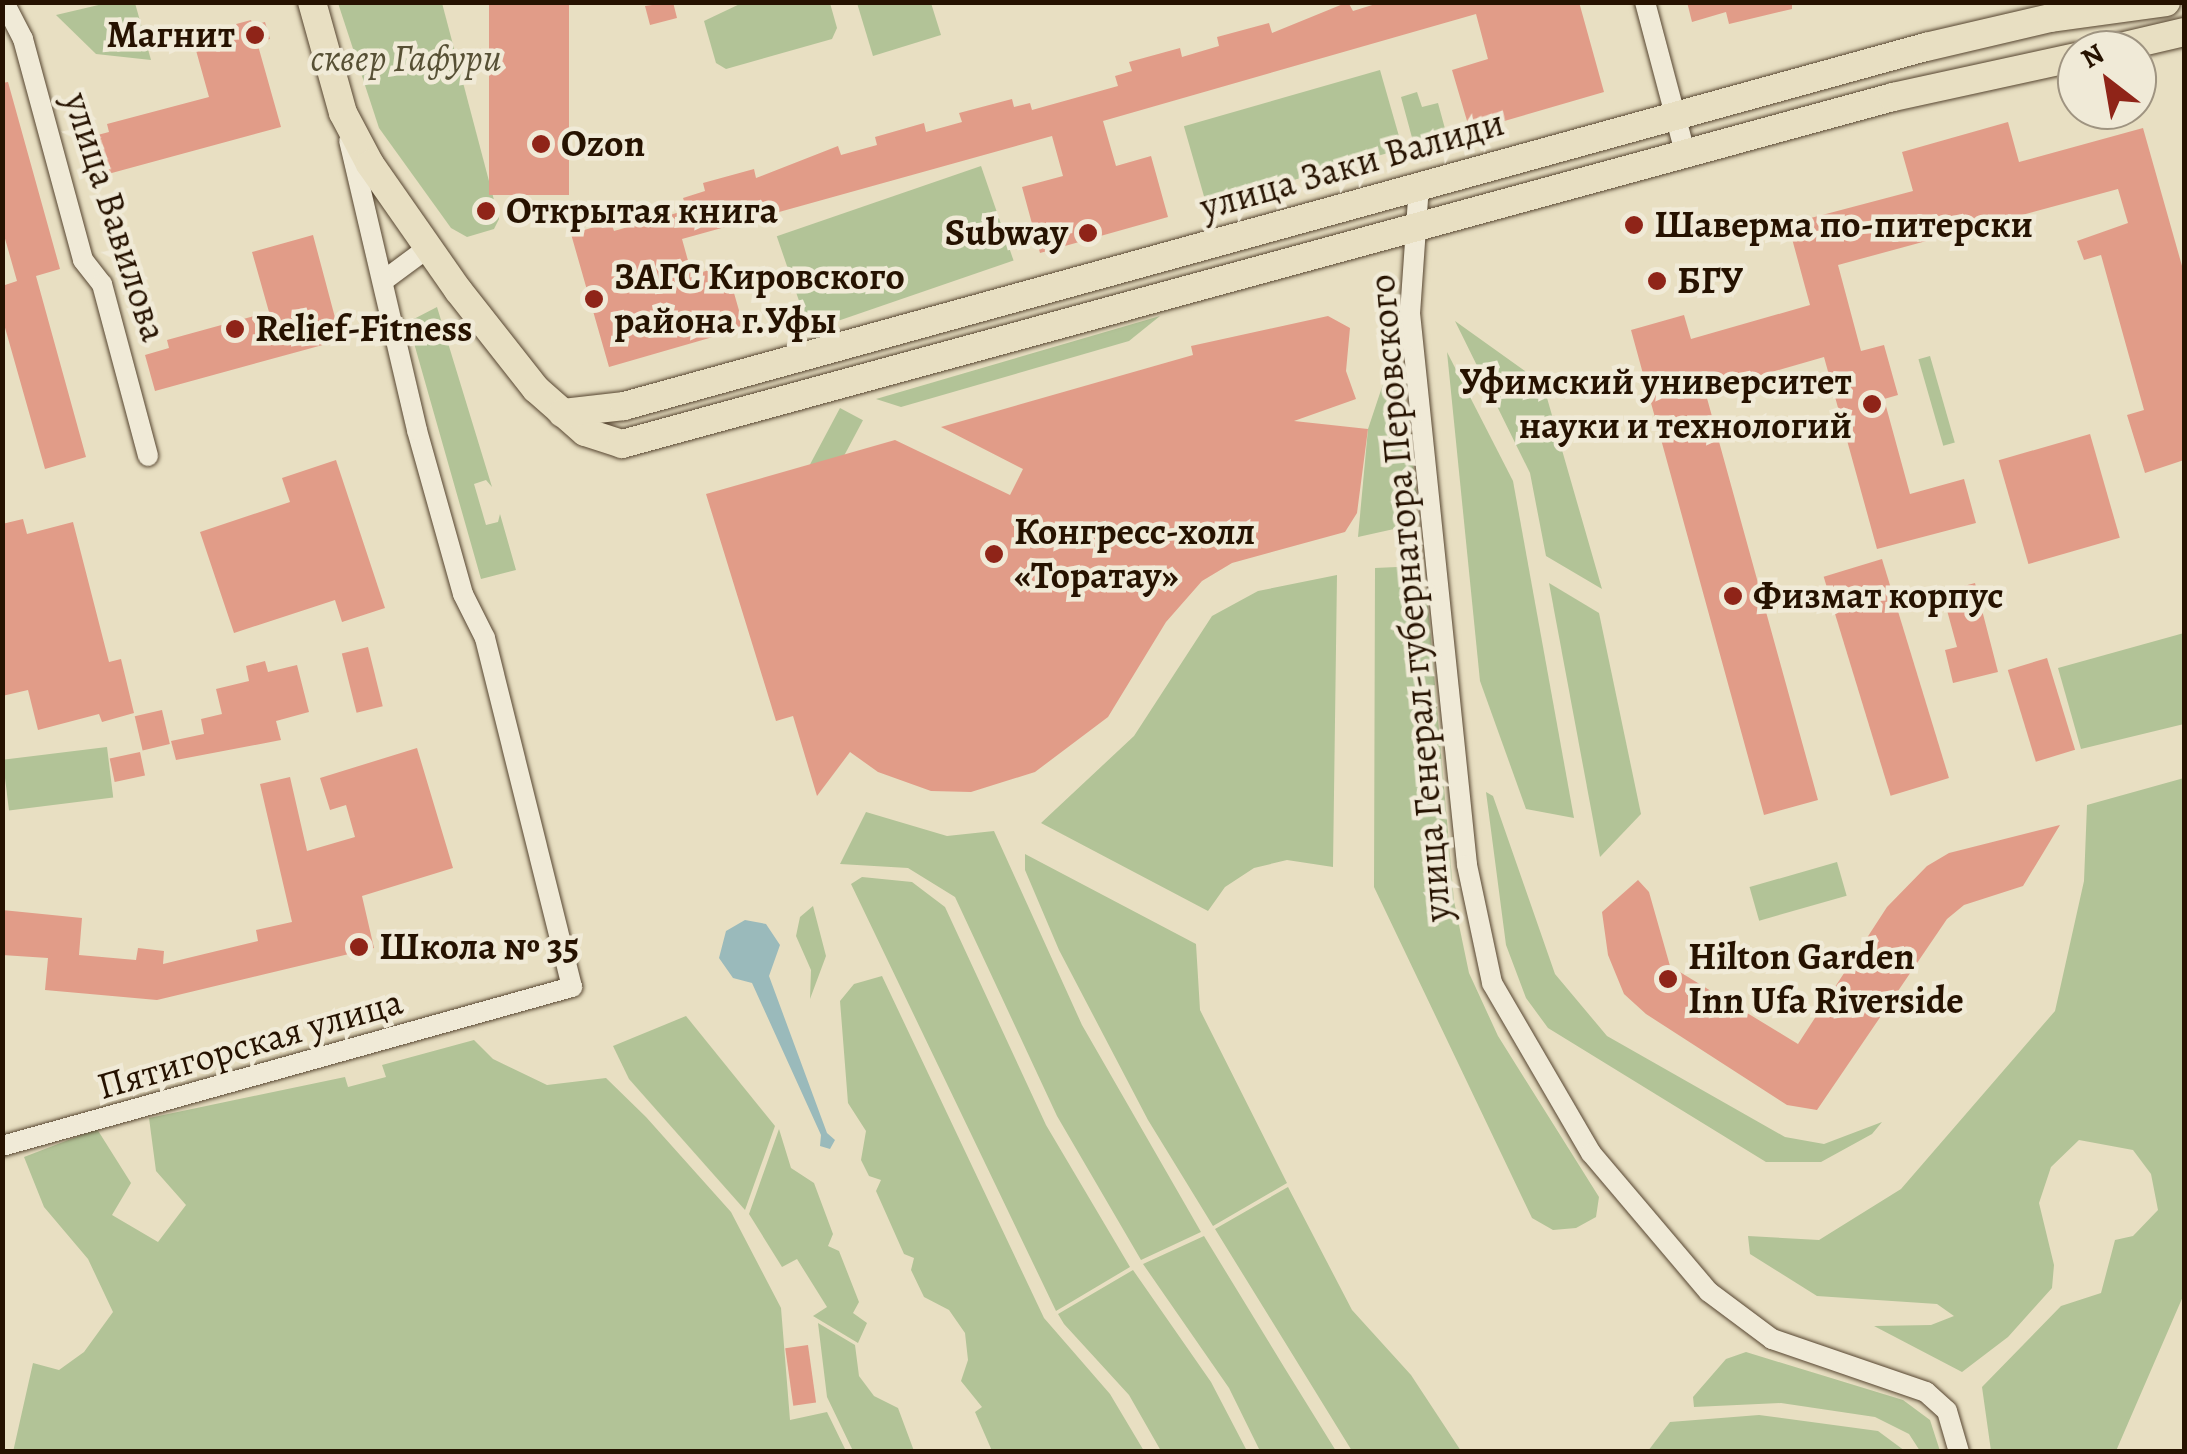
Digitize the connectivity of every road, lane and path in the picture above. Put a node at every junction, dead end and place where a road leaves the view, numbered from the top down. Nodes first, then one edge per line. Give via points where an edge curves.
1 (4, 2) edge
2 (312, 2) edge
3 (1645, 2) edge
4 (2166, 2) edge
5 (2184, 32) edge
6 (2157, 38) edge
7 (2057, 61) edge
8 (342, 113) junction
9 (1675, 115) junction
10 (1686, 156) junction
11 (1419, 185) junction
12 (1412, 230) junction
13 (429, 247) junction
14 (383, 281) junction
15 (562, 412) junction
16 (148, 456) dead end
17 (2, 1146) edge
18 (1960, 1452) edge

1 - 16 street, улица Вавилова via 23,38 83,260 102,284
2 - 8 main road, улица Заки Валиди
3 - 9 street
4 - 9 main road, улица Заки Валиди via 2051,18
5 - 6 main road
7 - 10 main road, улица Заки Валиди via 1893,97
8 - 13 main road, улица Заки Валиди
8 - 14 street
9 - 10 street
9 - 11 main road, улица Заки Валиди
10 - 12 main road, улица Заки Валиди
11 - 12 street, улица Генерал-губернатора Перовского
11 - 15 main road, улица Заки Валиди via 624,406
12 - 15 main road, улица Заки Валиди via 634,442 596,439
12 - 18 street, улица Генерал-губернатора Перовского via 1416,286 1410,313 1467,864 1492,983 1591,1153 1722,1305 1772,1339 1926,1392 1947,1412
13 - 14 street
13 - 15 main road, улица Заки Валиди via 536,389
14 - 17 street, Пятигорская улица via 463,594 485,638 572,987

